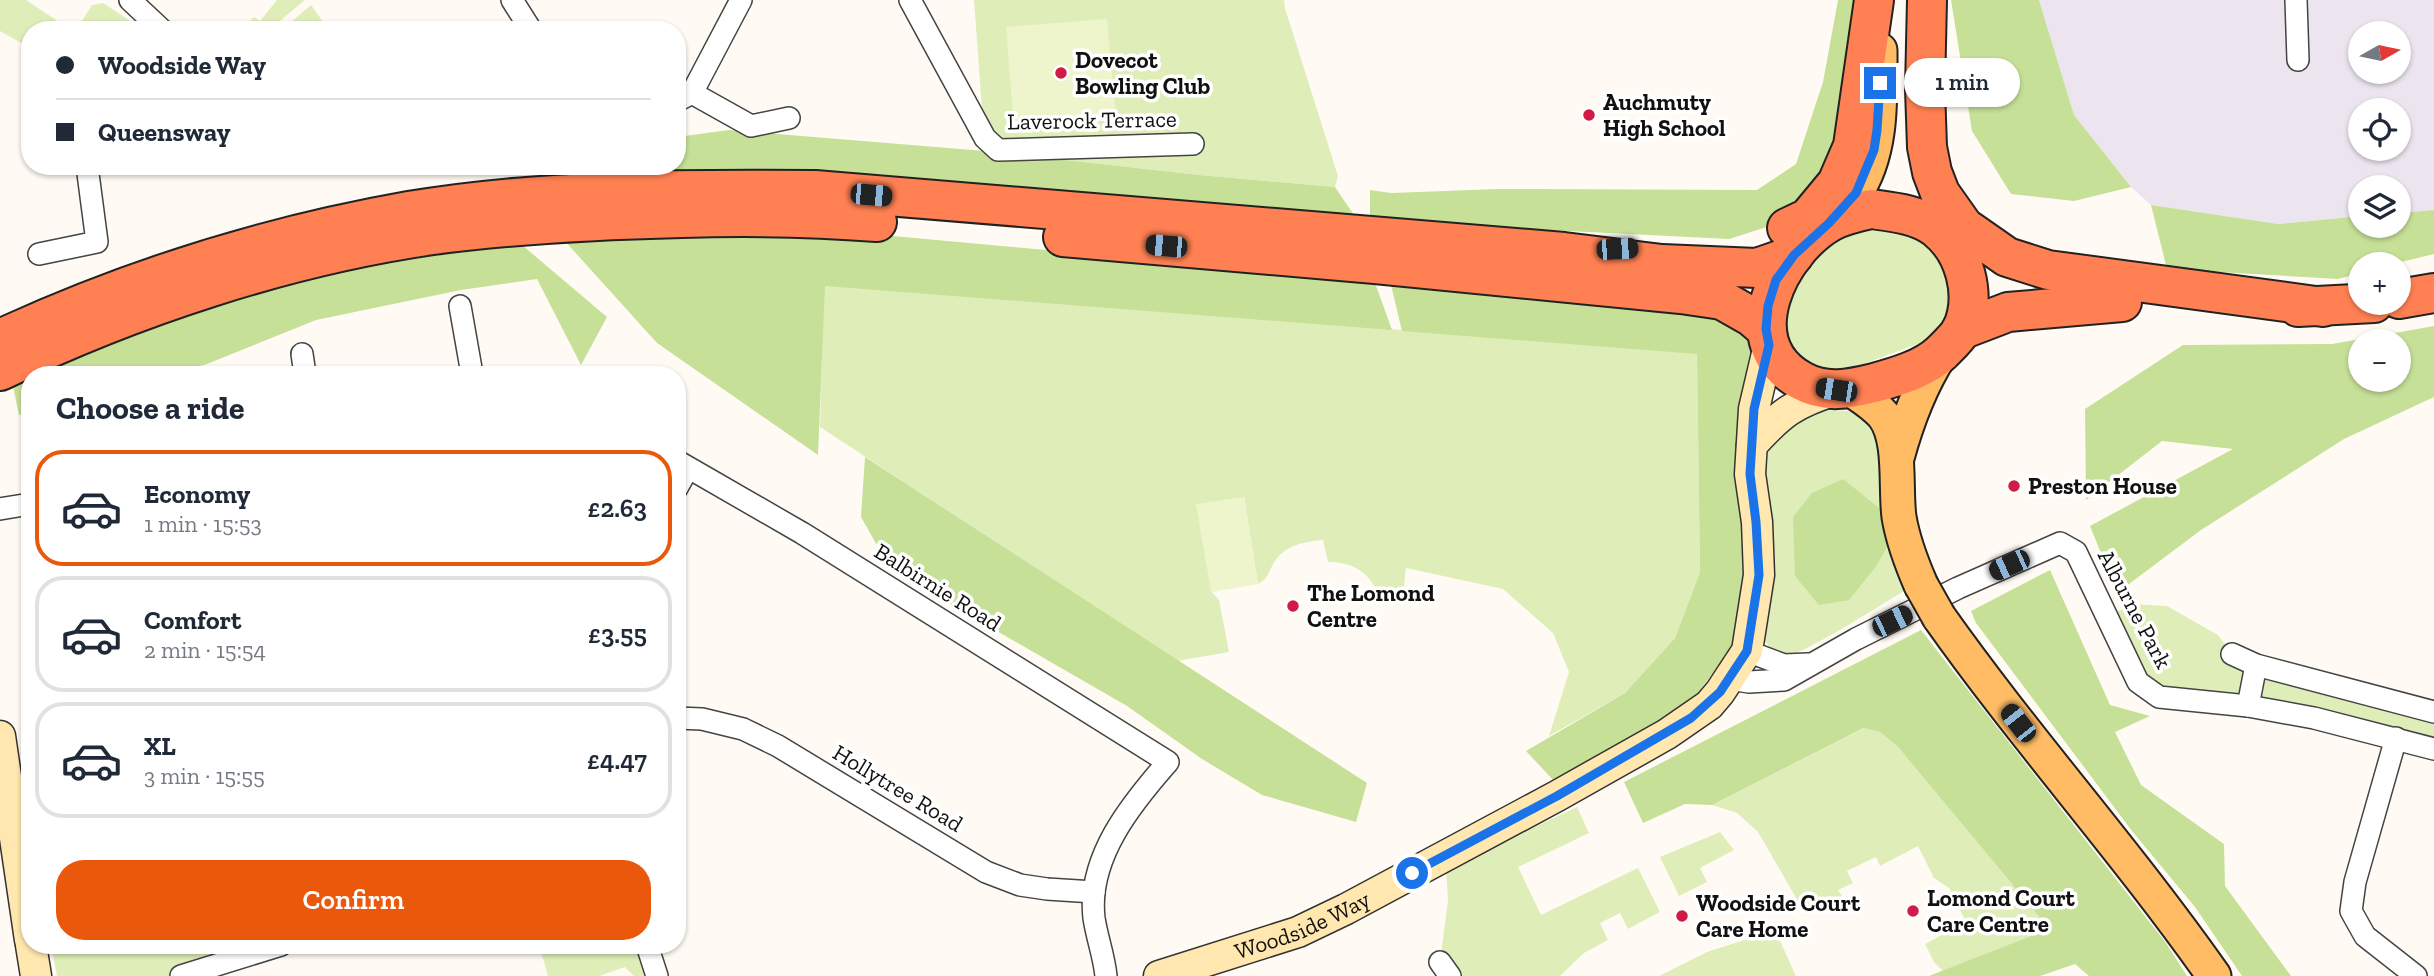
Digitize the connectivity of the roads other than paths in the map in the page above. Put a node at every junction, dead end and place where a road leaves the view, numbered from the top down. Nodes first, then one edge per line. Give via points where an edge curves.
1 (130, 0) edge
2 (512, 0) edge
3 (741, 0) edge
4 (910, 0) edge
5 (1874, 0) edge
6 (1882, 0) edge
7 (1919, 0) edge
8 (1927, 0) edge
9 (2296, 0) edge
10 (152, 21) edge
11 (525, 21) edge
12 (2298, 60) dead end
13 (686, 95) edge
14 (686, 97) edge
15 (789, 118) dead end
16 (1193, 144) dead end
17 (88, 175) edge
18 (611, 205) junction
19 (1829, 223) junction
20 (1945, 238) junction
21 (1564, 252) junction
22 (39, 254) dead end
23 (1794, 255) junction
24 (2434, 293) edge
25 (2411, 297) edge
26 (2122, 302) junction
27 (2348, 305) edge
28 (460, 306) dead end
29 (2323, 307) junction
30 (1768, 337) junction
31 (1951, 342) junction
32 (8, 351) edge
33 (471, 366) edge
34 (1843, 389) junction
35 (1752, 445) junction
36 (1896, 461) junction
37 (686, 466) edge
38 (21, 506) edge
39 (0, 509) edge
40 (1747, 651) junction
41 (2232, 654) dead end
42 (1814, 664) junction
43 (2256, 665) junction
44 (1728, 679) junction
45 (2248, 706) junction
46 (2428, 710) edge
47 (686, 718) edge
48 (0, 736) edge
49 (2396, 738) junction
50 (2429, 747) edge
51 (21, 881) edge
52 (1094, 892) junction
53 (32, 954) edge
54 (252, 954) edge
55 (651, 954) edge
56 (1199, 970) edge
57 (36, 976) edge
58 (181, 976) edge
59 (657, 976) edge
60 (1106, 976) edge
61 (1159, 976) edge
62 (2214, 976) edge
63 (2416, 976) edge

1 - 10 street
2 - 11 street
3 - 13 street
4 - 16 street, Laverock Terrace via 985,138 998,150
5 - 21 highway via 1853,146 1837,183 1808,218 1770,236 1729,247
6 - 19 main road via 1874,150 1856,193
7 - 20 main road via 1913,145 1918,184
8 - 29 highway via 1927,147 1940,193 1964,227 2007,257 2048,270
9 - 12 street
14 - 15 street via 751,125
17 - 22 street via 97,243
18 - 21 highway via 692,189 815,190
18 - 30 highway via 832,218 1646,290 1722,300 1752,317
18 - 32 highway via 494,215 397,214 331,226 248,247 81,304
19 - 20 highway via 1871,209 1899,212 1919,219
19 - 23 highway
20 - 26 highway via 1994,273 2031,288
20 - 31 highway via 1965,273 1970,299
21 - 23 highway via 1662,264 1757,268
23 - 30 highway via 1776,280 1768,306
24 - 25 highway
26 - 29 highway
26 - 31 highway via 2008,312
27 - 29 highway
28 - 33 street
30 - 34 highway via 1781,363 1794,376 1816,387
30 - 35 street
31 - 34 highway via 1918,368
31 - 36 main road via 1916,398
34 - 35 street via 1790,407
34 - 36 main road via 1872,404 1885,418
35 - 40 street via 1750,474 1759,575
36 - 62 main road, bridge via 1906,549 1939,617 2171,914
37 - 52 street, Balbirnie Road via 1168,762 1118,830 1102,860
38 - 39 street
40 - 42 street via 1784,665
40 - 44 street, Woodside Way
41 - 43 street
42 - 44 street, Alburne Park via 1784,680
42 - 45 street, Alburne Park via 1958,588 2060,543 2076,552 2138,682 2159,698
43 - 45 street
43 - 46 street
44 - 56 street, Woodside Way via 1709,705 1691,718 1502,826 1298,932
45 - 49 street, Alburne Park
46 - 50 street
47 - 52 street, Hollytree Road via 743,729 778,746 986,872 1020,885
48 - 51 street
49 - 50 street, Alburne Park
49 - 63 street via 2351,911 2365,936
52 - 60 street
53 - 57 street
54 - 58 street
55 - 59 street
56 - 61 street, Woodside Way

